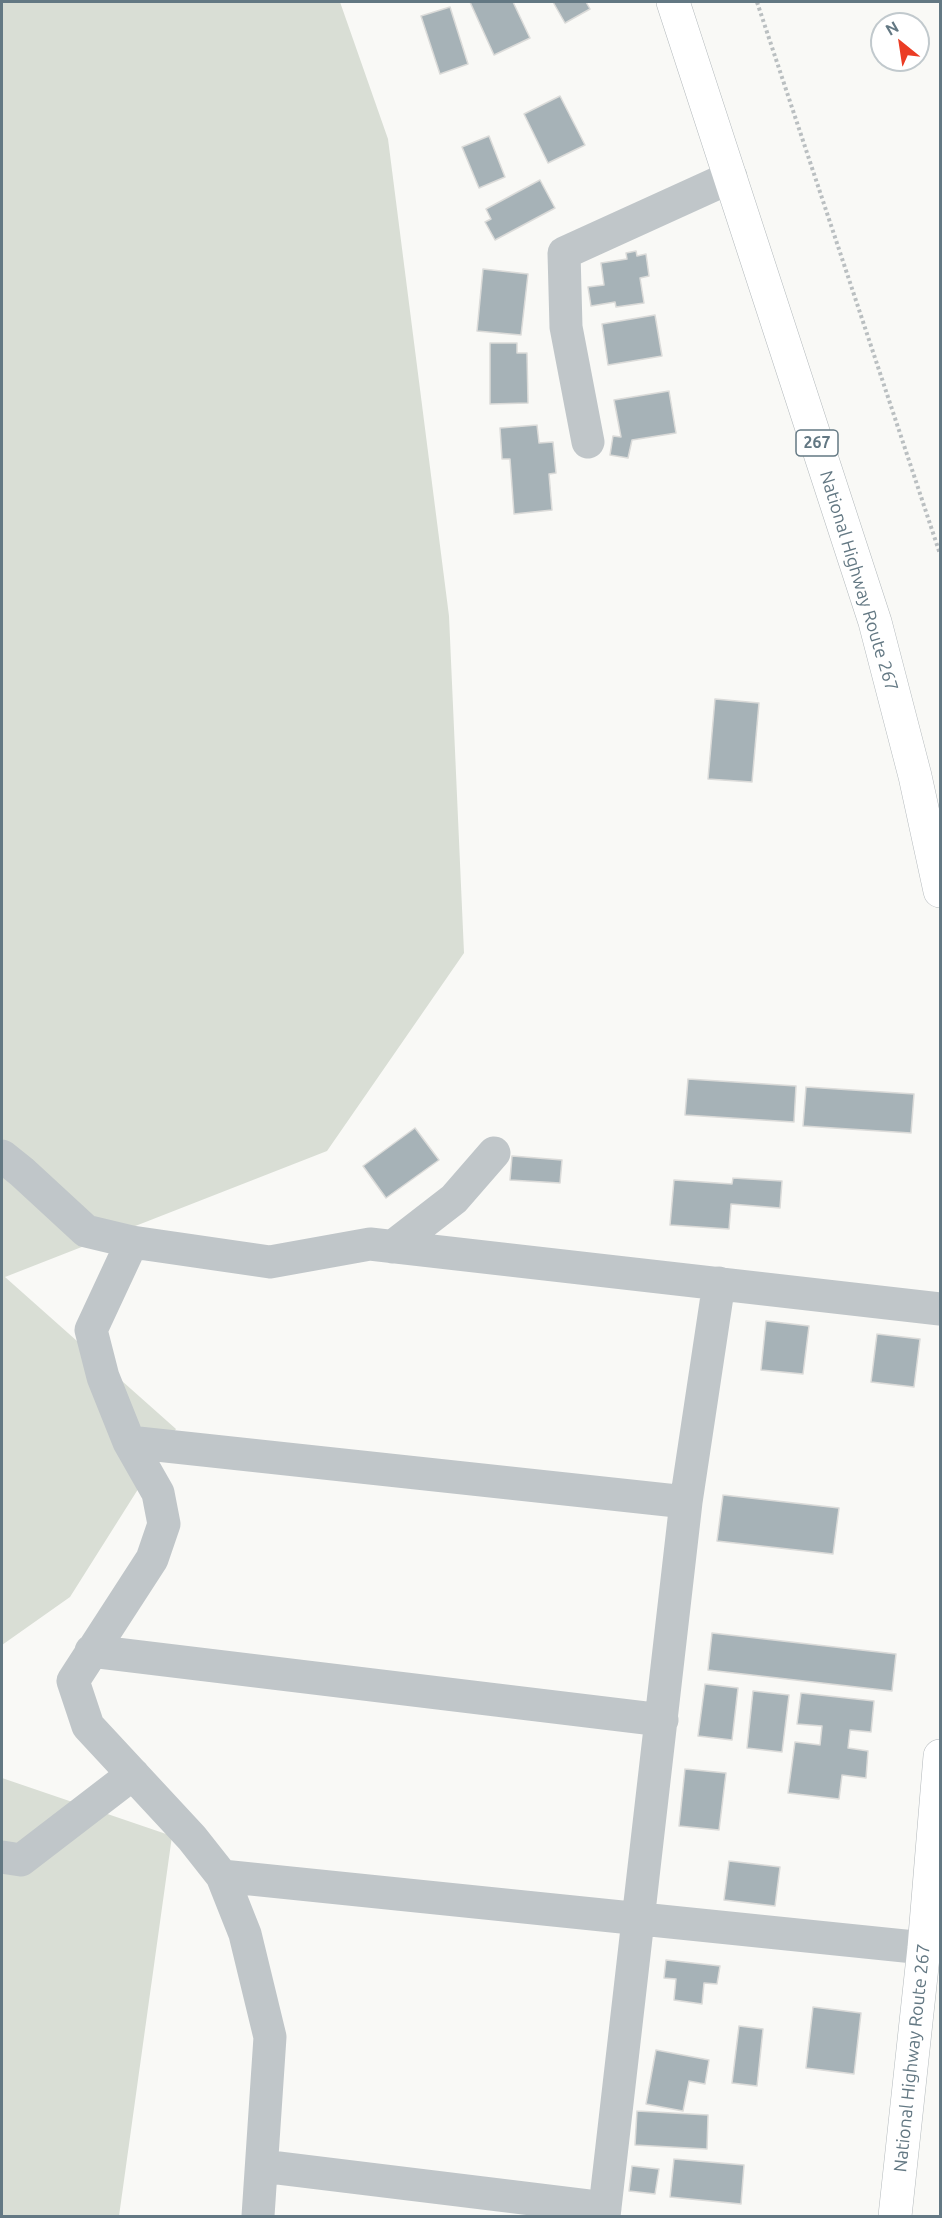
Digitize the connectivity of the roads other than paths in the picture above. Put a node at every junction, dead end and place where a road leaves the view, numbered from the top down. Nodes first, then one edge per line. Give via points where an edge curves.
1 (673, 2) edge
2 (731, 177) junction
3 (588, 442) dead end
4 (940, 891) edge
5 (494, 1153) dead end
6 (2, 1156) edge
7 (132, 1242) junction
8 (392, 1246) junction
9 (719, 1283) junction
10 (940, 1310) edge
11 (129, 1442) junction
12 (686, 1502) junction
13 (92, 1651) junction
14 (662, 1720) junction
15 (940, 1756) edge
16 (133, 1774) junction
17 (2, 1857) edge
18 (222, 1876) junction
19 (638, 1919) junction
20 (924, 1948) junction
21 (262, 2166) junction
22 (604, 2212) edge
23 (258, 2217) edge
24 (895, 2217) edge

1 - 2 highway, National Highway Route 267 / 267
2 - 3 street via 564,253 566,327
2 - 4 highway, National Highway Route 267 / 267 via 875,622
5 - 8 street via 454,1199
6 - 7 street via 86,1231
7 - 8 street via 270,1262 370,1244
7 - 11 street via 91,1330 103,1377
8 - 9 street
9 - 10 street
9 - 12 street
11 - 12 street
11 - 13 street via 158,1493 164,1524 152,1559
12 - 14 street
13 - 14 street
13 - 16 street via 73,1681 88,1726
14 - 19 street
15 - 20 highway, National Highway Route 267
16 - 17 street via 21,1860
16 - 18 street
18 - 19 street
18 - 21 street via 245,1934 270,2037
19 - 20 street
19 - 22 street
20 - 24 highway, National Highway Route 267
21 - 22 street
21 - 23 street

